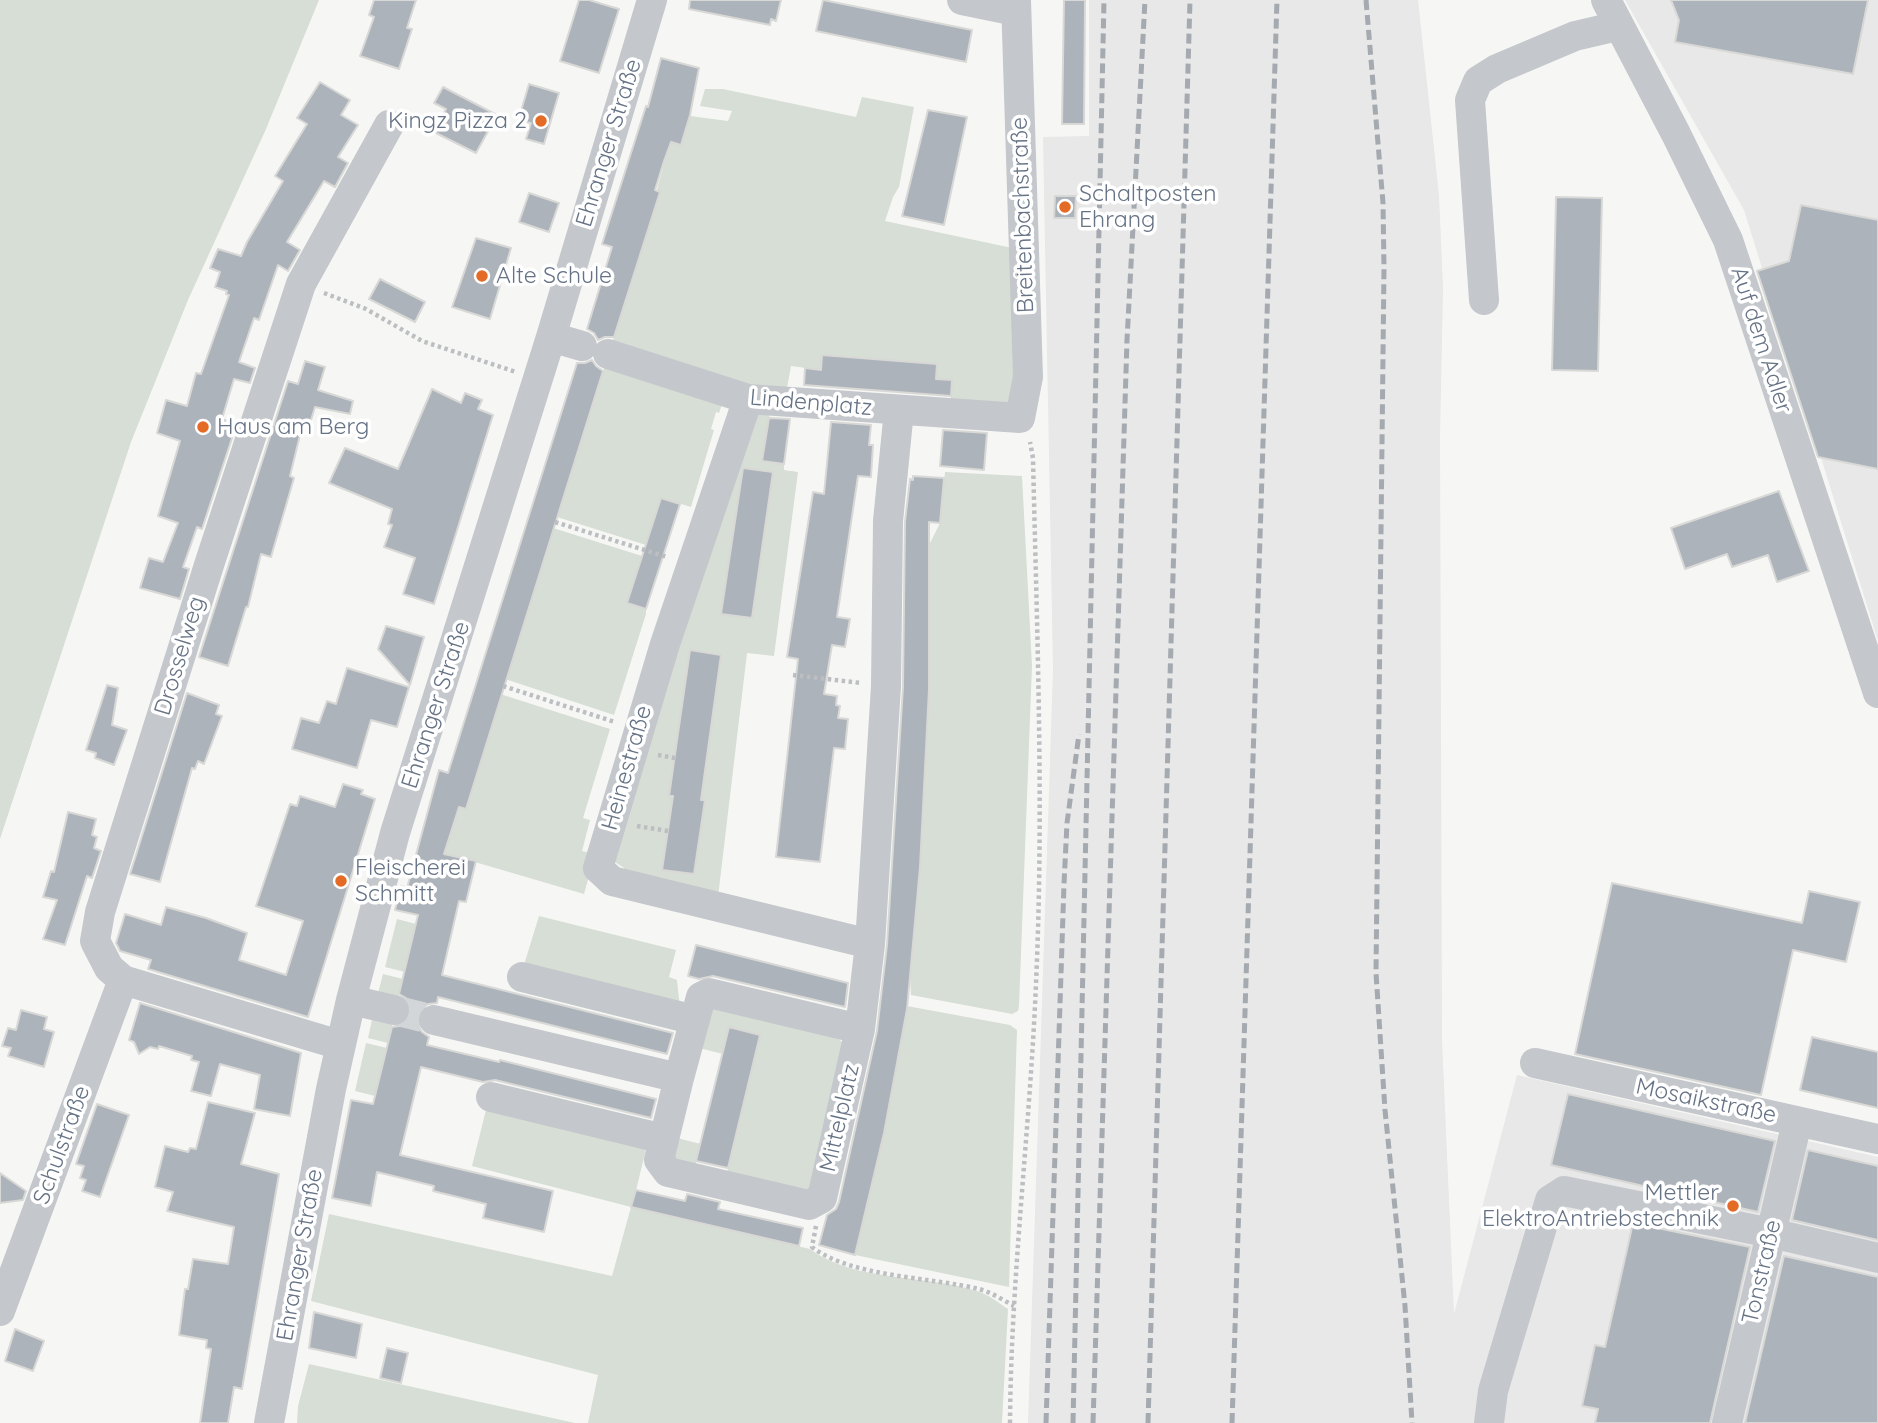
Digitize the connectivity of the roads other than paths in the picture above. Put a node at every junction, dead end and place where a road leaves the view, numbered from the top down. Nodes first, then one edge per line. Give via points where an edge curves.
1 (652, 0) edge
2 (962, 0) edge
3 (1016, 6) edge
4 (1608, 7) edge
5 (389, 125) dead end
6 (1484, 300) dead end
7 (551, 337) junction
8 (748, 399) junction
9 (899, 411) junction
10 (1020, 418) joint
11 (1878, 693) edge
12 (870, 944) junction
13 (522, 977) dead end
14 (123, 980) junction
15 (351, 1000) junction
16 (394, 1010) tunnel mouth
17 (433, 1020) tunnel mouth
18 (695, 1020) junction
19 (860, 1029) junction
20 (340, 1045) junction
21 (1535, 1063) dead end
22 (679, 1078) junction
23 (491, 1097) dead end
24 (1797, 1122) junction
25 (664, 1139) junction
26 (1878, 1139) edge
27 (1771, 1233) junction
28 (1878, 1258) edge
29 (0, 1311) edge
30 (269, 1423) edge
31 (1489, 1423) edge
32 (1727, 1423) edge

1 - 7 street, Ehranger Straße
2 - 3 street, Breitenbachstraße
3 - 10 street, Breitenbachstraße via 1028,377
4 - 6 street via 1575,36 1478,81 1470,100
4 - 11 street, Auf dem Adler via 1728,240
5 - 14 street, Drosselweg via 301,284 100,912 95,941 109,968
7 - 8 street, Lindenplatz
7 - 15 street, Ehranger Straße via 395,833
8 - 9 street, Lindenplatz
8 - 12 street, Heinestraße via 638,730 598,867 612,881
9 - 10 street, Lindenplatz
9 - 12 street via 888,521 886,686
12 - 19 street
13 - 18 street
14 - 20 street
14 - 29 street, Schulstraße
15 - 16 street
15 - 20 street, Ehranger Straße
17 - 22 street
18 - 19 street, Mittelplatz via 701,997 709,992
18 - 22 street, Mittelplatz
19 - 25 street, Mittelplatz via 822,1198 809,1205 668,1172 659,1160
20 - 30 street, Ehranger Straße
21 - 24 street, Mosaikstraße
22 - 25 street, Mittelplatz
23 - 25 street
24 - 26 street, Mosaikstraße
24 - 27 street, Tonstraße
27 - 28 street
27 - 31 street via 1564,1191 1550,1200 1496,1378
27 - 32 street, Tonstraße

